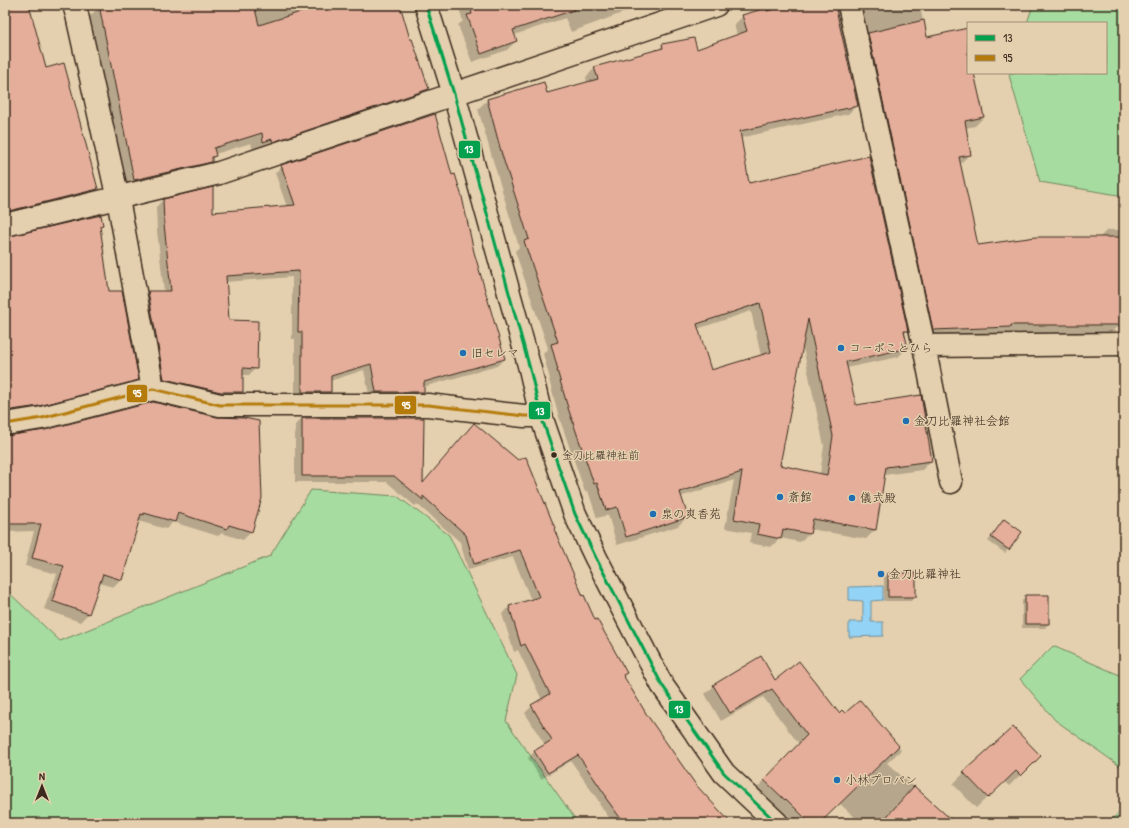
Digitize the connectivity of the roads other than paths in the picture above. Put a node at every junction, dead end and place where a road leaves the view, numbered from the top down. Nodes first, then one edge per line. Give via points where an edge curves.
1 (74, 5) edge
2 (426, 5) edge
3 (716, 5) edge
4 (849, 5) edge
5 (451, 85) junction
6 (118, 198) junction
7 (5, 225) edge
8 (1124, 344) edge
9 (924, 346) junction
10 (153, 389) junction
11 (541, 416) junction
12 (5, 424) edge
13 (950, 482) dead end
14 (777, 823) edge

1 - 6 street
2 - 5 street
3 - 5 street
4 - 9 street
5 - 6 street via 219,174
5 - 11 street
6 - 7 street
6 - 10 street
8 - 9 street
9 - 13 street
10 - 11 street via 220,405 428,405
10 - 12 street via 42,418
11 - 14 street via 576,514 662,685 724,773

